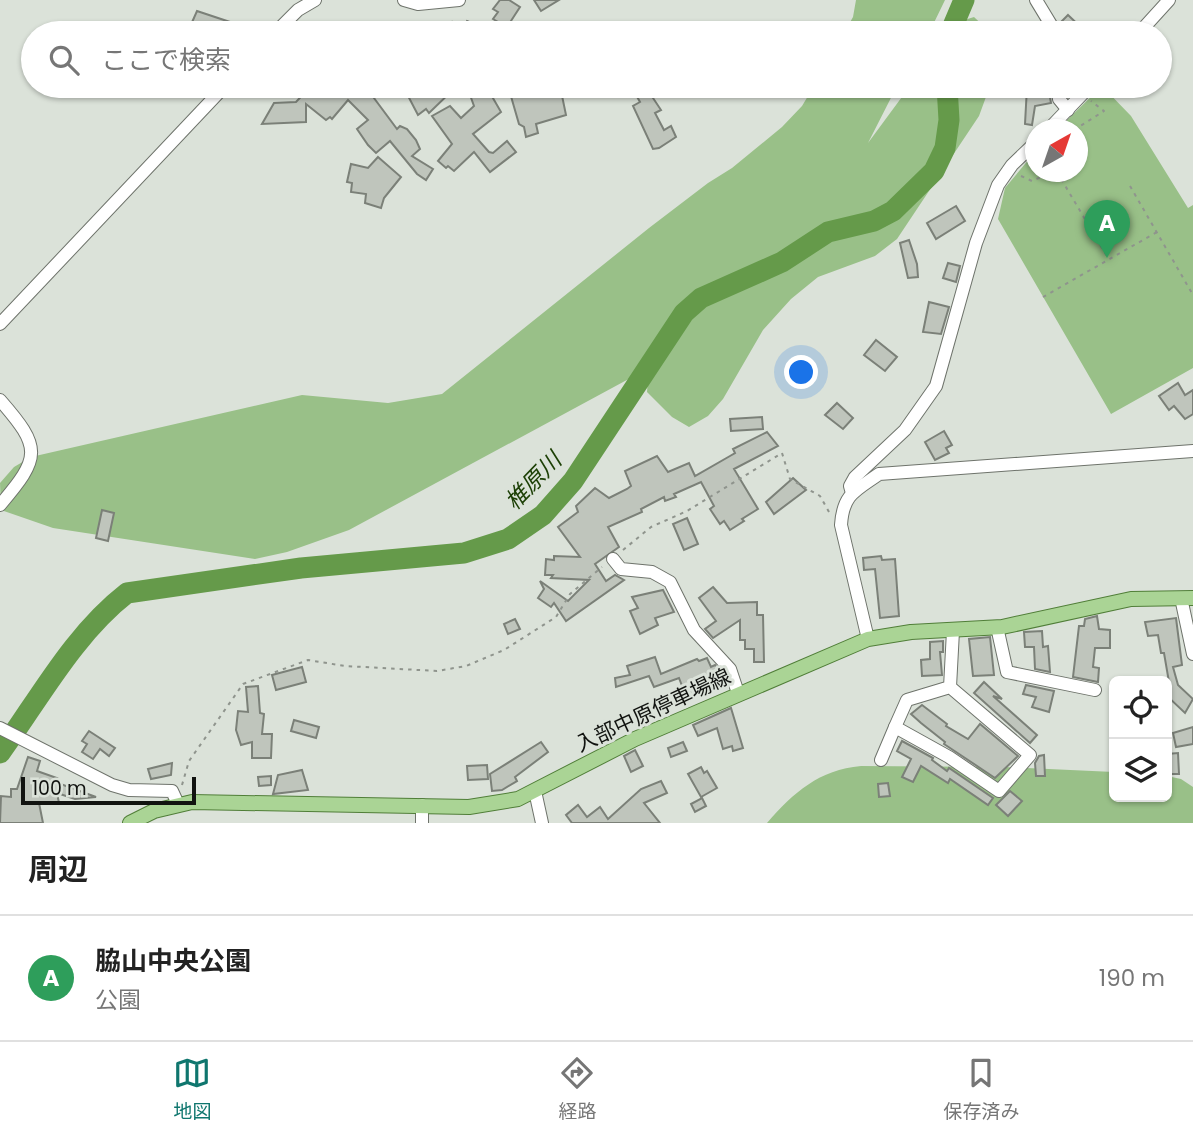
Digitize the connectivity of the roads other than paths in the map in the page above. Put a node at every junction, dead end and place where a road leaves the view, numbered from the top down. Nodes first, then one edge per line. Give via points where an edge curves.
1 (314, 0) edge
2 (404, 0) edge
3 (459, 0) edge
4 (1036, 0) edge
5 (1169, 0) edge
6 (287, 21) edge
7 (1049, 21) edge
8 (1150, 21) edge
9 (214, 98) edge
10 (1059, 98) edge
11 (1082, 98) edge
12 (1068, 110) junction
13 (1059, 119) edge
14 (1025, 152) edge
15 (0, 324) edge
16 (0, 400) edge
17 (1193, 451) edge
18 (852, 493) junction
19 (0, 505) edge
20 (613, 559) road end
21 (1187, 598) edge
22 (997, 627) junction
23 (953, 631) junction
24 (868, 639) junction
25 (1193, 654) edge
26 (950, 687) junction
27 (1095, 690) dead end
28 (738, 693) junction
29 (895, 727) junction
30 (0, 728) edge
31 (881, 760) dead end
32 (536, 791) junction
33 (177, 799) junction
34 (422, 805) junction
35 (130, 823) edge
36 (422, 823) edge
37 (542, 823) edge

1 - 6 street
2 - 3 street via 418,4
4 - 7 street
5 - 8 street
9 - 15 street
10 - 12 street
11 - 12 street
12 - 13 street
14 - 18 street via 998,185 976,243 936,386 905,430 855,477
16 - 19 street via 25,430 33,448 29,466
17 - 18 street via 879,474
18 - 24 street via 842,510 841,525
20 - 28 street via 621,569 652,572 670,582 694,629 730,669
21 - 22 main road, 入部中原停車場線 via 1130,599
21 - 25 street
22 - 23 main road, 入部中原停車場線
22 - 27 street via 1007,672
23 - 24 main road, 入部中原停車場線
23 - 26 street
24 - 28 main road, 入部中原停車場線
26 - 29 street via 907,700
26 - 29 street via 1030,755 999,791
28 - 32 main road, 入部中原停車場線 via 635,738
29 - 31 street
30 - 33 street via 112,785 172,790
32 - 34 main road, 入部中原停車場線 via 491,806
32 - 37 street
33 - 34 main road, 入部中原停車場線 via 268,805
33 - 35 main road, 入部中原停車場線
34 - 36 street

